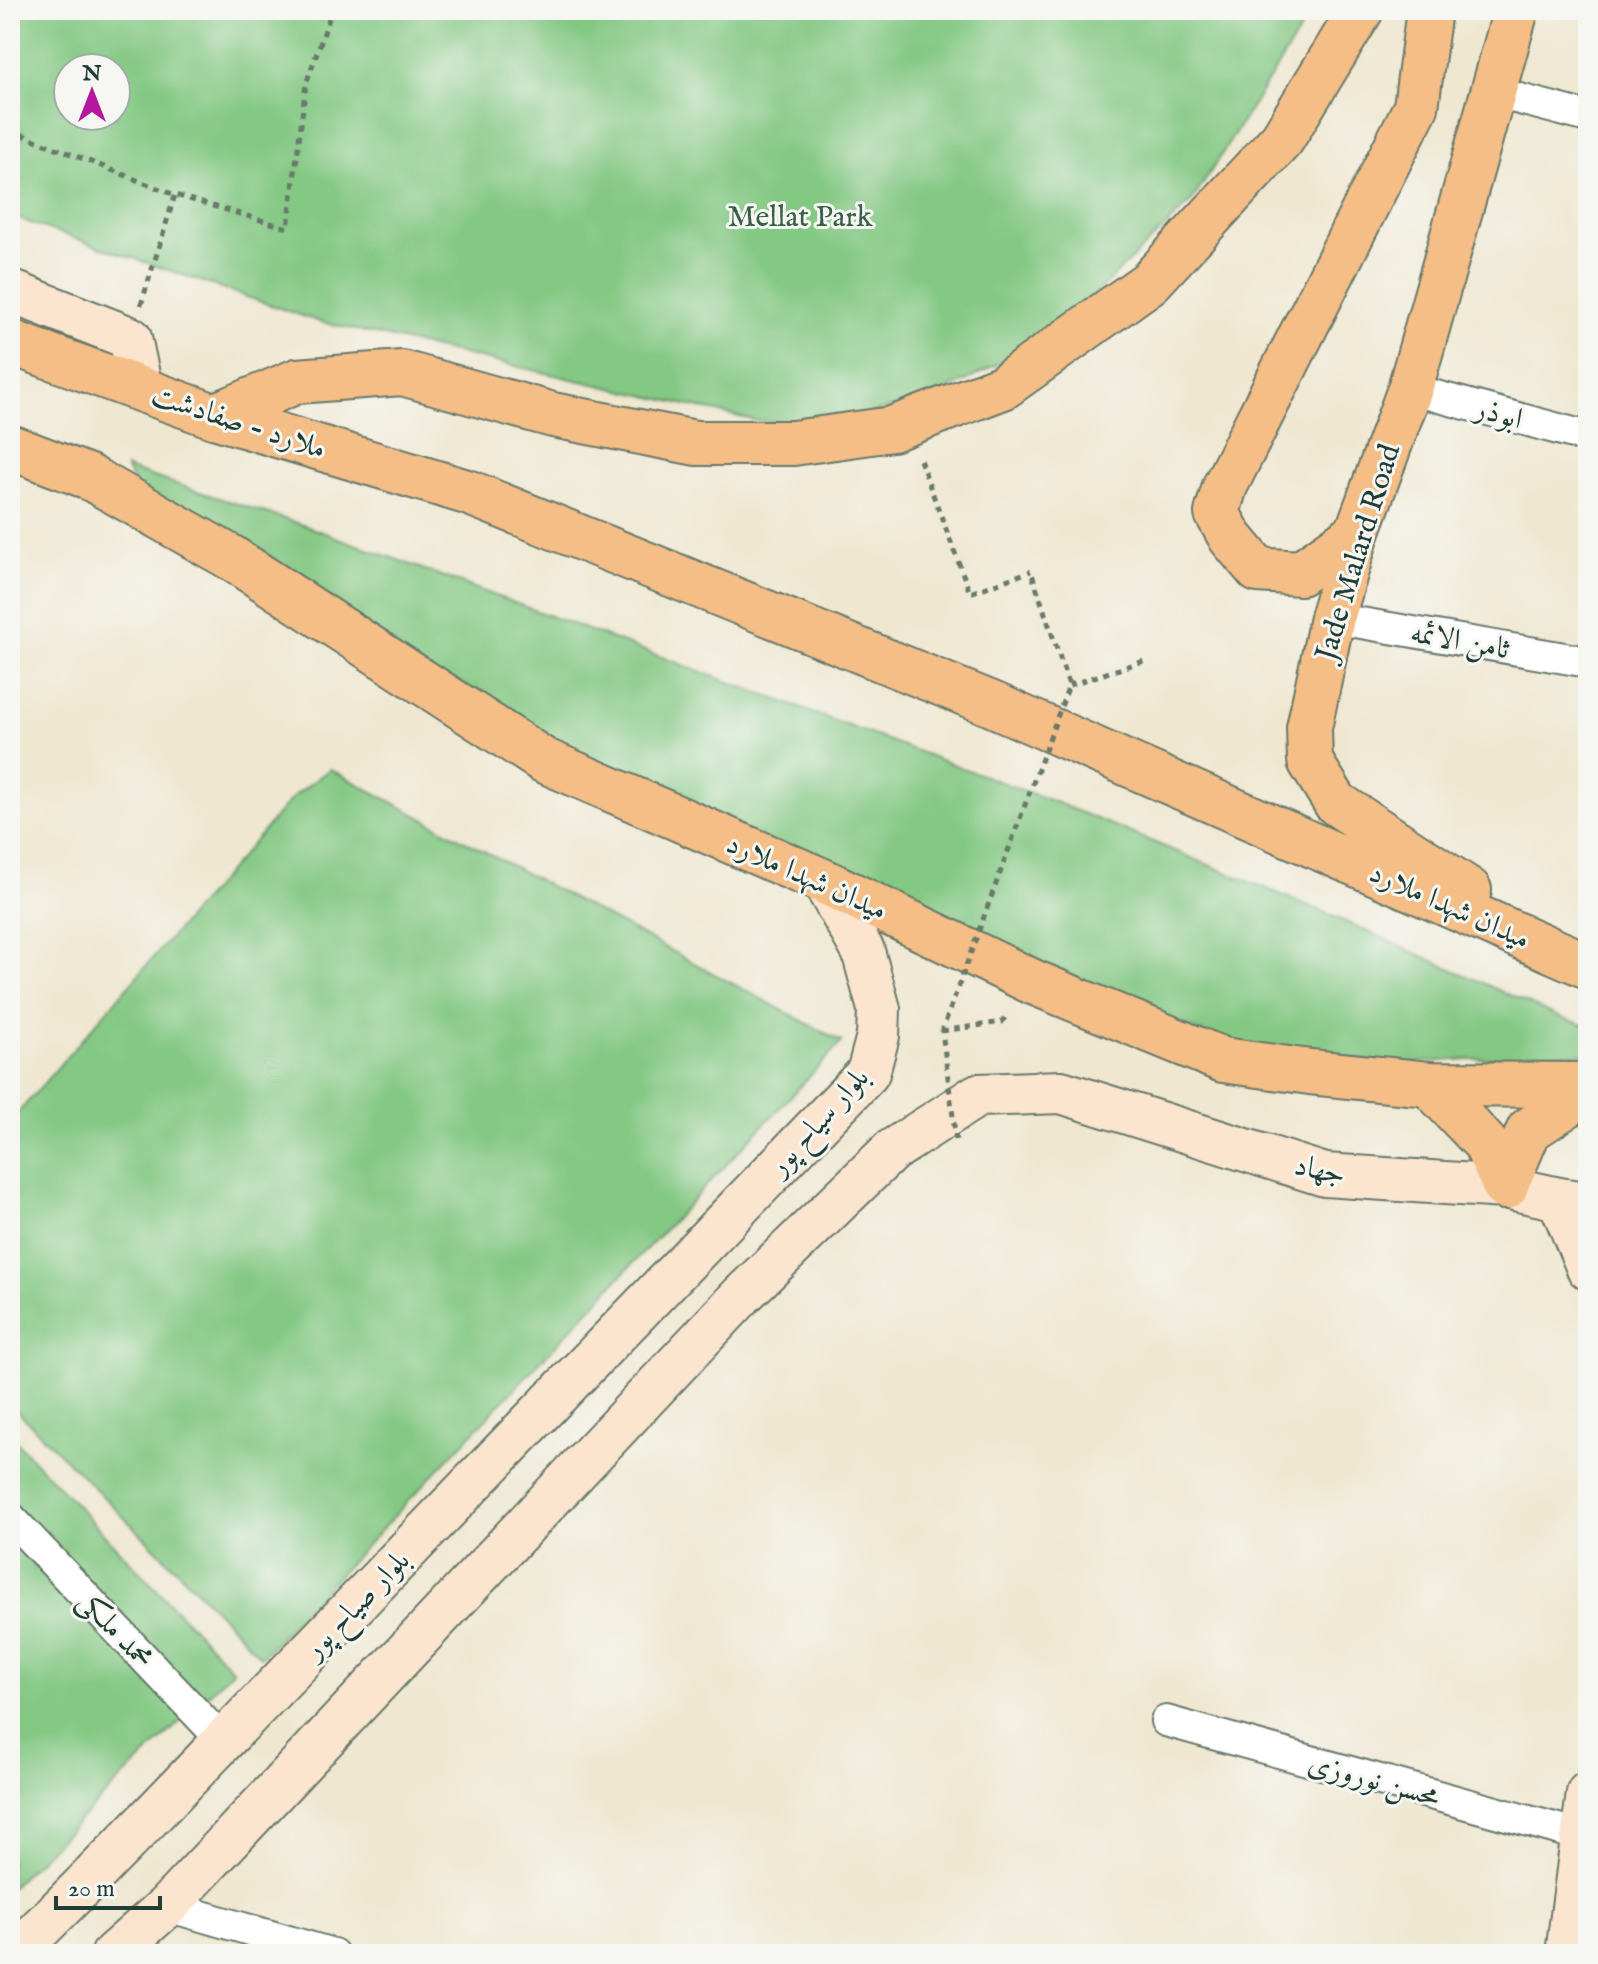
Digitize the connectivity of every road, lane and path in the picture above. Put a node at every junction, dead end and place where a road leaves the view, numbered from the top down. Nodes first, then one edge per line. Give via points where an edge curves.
1 (332, 10) edge
2 (1361, 10) edge
3 (1429, 10) edge
4 (1516, 10) edge
5 (1493, 92) junction
6 (1588, 117) edge
7 (10, 130) edge
8 (175, 195) junction
9 (10, 291) edge
10 (130, 338) junction
11 (10, 342) edge
12 (141, 389) junction
13 (1410, 389) junction
14 (214, 416) junction
15 (907, 424) junction
16 (1588, 437) edge
17 (10, 447) edge
18 (470, 493) joint
19 (1357, 533) junction
20 (1332, 618) junction
21 (1144, 661) dead end
22 (1588, 662) edge
23 (1069, 685) junction
24 (823, 881) junction
25 (1588, 966) edge
26 (1002, 1022) dead end
27 (942, 1031) junction
28 (1429, 1084) junction
29 (1588, 1085) edge
30 (1588, 1095) edge
31 (956, 1140) dead end
32 (1505, 1187) junction
33 (1573, 1201) edge
34 (697, 1253) junction
35 (1588, 1268) edge
36 (742, 1295) junction
37 (10, 1517) edge
38 (1166, 1721) dead end
39 (223, 1741) junction
40 (1588, 1793) edge
41 (1583, 1836) junction
42 (167, 1906) junction
43 (14, 1954) edge
44 (113, 1954) edge
45 (333, 1954) edge
46 (1567, 1954) edge

1 - 8 path via 306,84 288,228
2 - 15 main road via 1282,139 1150,282 1003,387
3 - 19 main road via 1416,107 1225,486 1217,513 1258,570 1300,573
4 - 5 main road, Jade Malard Road
5 - 6 street
5 - 13 main road, Jade Malard Road
7 - 8 path
8 - 10 path
9 - 10 main road
10 - 12 main road
11 - 12 main road, ملارد - صفادشت
12 - 14 main road, ملارد - صفادشت
13 - 16 street, ابوذر
13 - 19 main road, Jade Malard Road
14 - 15 main road via 297,381 402,373 553,415 696,443 793,443
14 - 18 main road, ملارد - صفادشت
15 - 23 path, bridge via 970,593 1031,571
17 - 24 main road, میدان شهدا ملارد via 89,477 230,557 543,760
18 - 25 main road, میدان شهدا ملارد via 992,704
19 - 20 main road, Jade Malard Road
20 - 22 street, ثامن الائمه
20 - 25 main road, Jade Malard Road via 1309,728 1310,761 1336,803
21 - 23 path
23 - 27 path, bridge
24 - 28 main road, میدان شهدا ملارد via 1033,982 1223,1060
24 - 34 main road, بلوار سیاح پور via 863,951 879,1009 868,1073
26 - 27 path
27 - 31 path, bridge
28 - 29 main road, میدان شهدا ملارد
28 - 32 main road via 1485,1143
30 - 32 main road via 1529,1130
32 - 33 main road, جهاد
32 - 36 main road, جهاد via 1325,1175 1061,1092 978,1095 891,1151
33 - 35 main road
34 - 36 main road
34 - 39 main road, بلوار صیاح پور
36 - 42 main road
37 - 39 street, محمد ملکی
38 - 41 street, محسن نوروزی
39 - 43 main road, بلوار صیاح پور
40 - 41 main road
41 - 46 main road
42 - 44 main road
42 - 45 street

